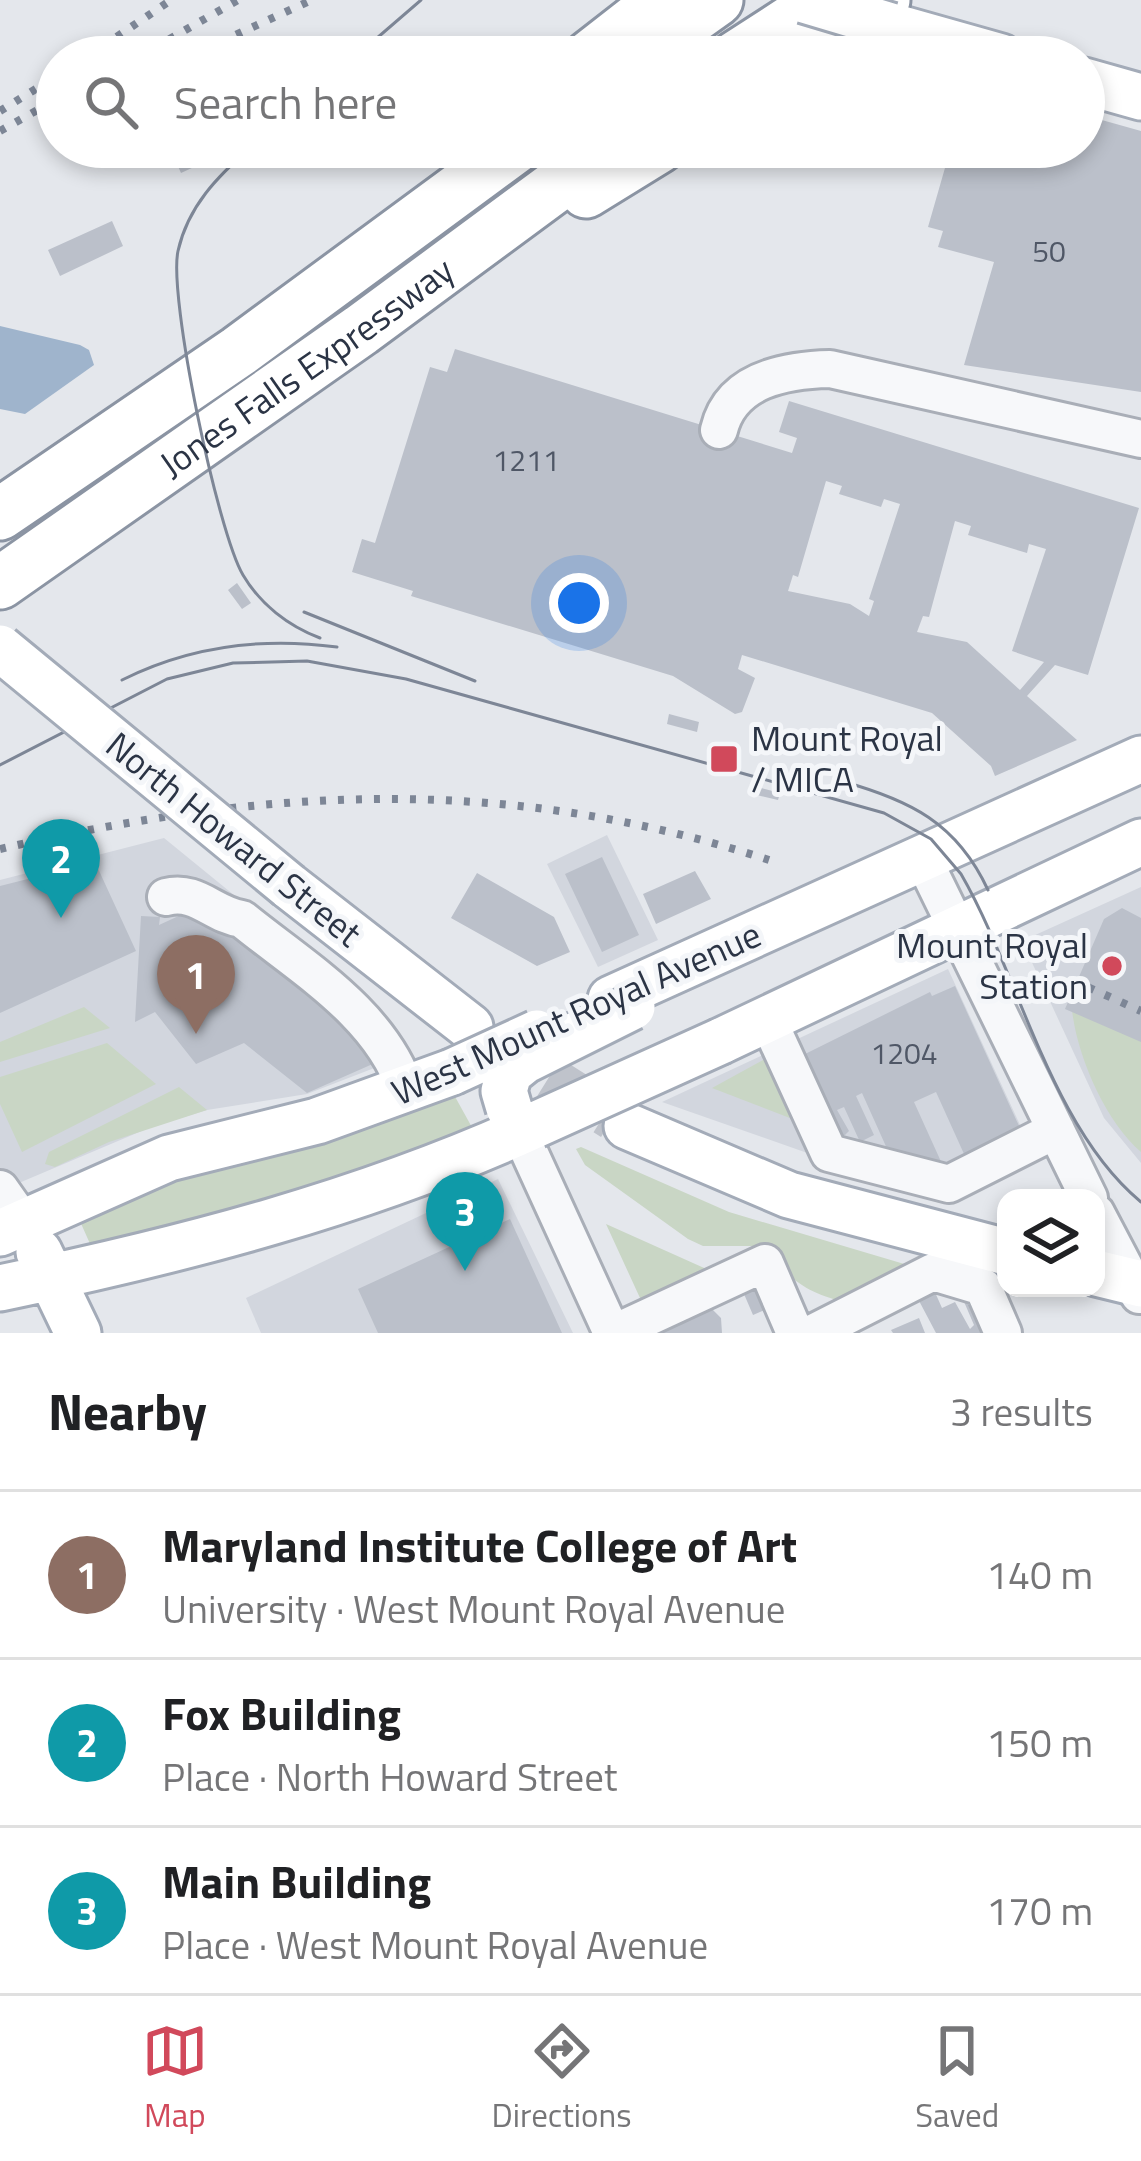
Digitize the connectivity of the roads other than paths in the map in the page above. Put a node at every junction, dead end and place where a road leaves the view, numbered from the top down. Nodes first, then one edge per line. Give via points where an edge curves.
1 (662, 0) edge
2 (717, 0) edge
3 (804, 0) edge
4 (826, 0) edge
5 (887, 13) edge
6 (616, 36) edge
7 (666, 36) edge
8 (769, 36) edge
9 (837, 36) edge
10 (947, 36) edge
11 (1105, 87) edge
12 (1141, 97) edge
13 (460, 168) edge
14 (488, 168) edge
15 (581, 168) edge
16 (625, 168) edge
17 (323, 290) junction
18 (361, 330) junction
19 (718, 430) dead end
20 (1141, 439) edge
21 (0, 514) edge
22 (0, 583) edge
23 (0, 648) edge
24 (1141, 759) edge
25 (1141, 842) edge
26 (924, 861) junction
27 (166, 896) dead end
28 (959, 932) junction
29 (661, 976) junction
30 (769, 1020) junction
31 (470, 1027) tunnel mouth
32 (406, 1090) junction
33 (521, 1122) junction
34 (627, 1126) tunnel mouth
35 (1056, 1130) junction
36 (1085, 1189) edge
37 (8, 1215) edge
38 (1105, 1234) edge
39 (997, 1250) edge
40 (52, 1277) junction
41 (1127, 1285) edge
42 (0, 1288) edge
43 (78, 1333) edge
44 (613, 1333) edge
45 (795, 1333) edge
46 (813, 1333) edge
47 (1003, 1333) edge

1 - 6 highway
2 - 7 highway
3 - 5 main road, bridge
4 - 8 highway
5 - 9 highway
5 - 10 main road
11 - 12 main road
13 - 17 highway
14 - 17 highway, Jones Falls Expressway
15 - 18 highway, Jones Falls Expressway
16 - 18 highway
17 - 21 highway, Jones Falls Expressway
18 - 22 highway, Jones Falls Expressway
19 - 20 street via 757,380 830,369
23 - 31 main road, North Howard Street, bridge
24 - 26 main road, West Mount Royal Avenue
25 - 28 main road
26 - 28 street
26 - 29 main road, West Mount Royal Avenue
27 - 32 street via 195,896 242,919 364,1019
28 - 30 main road
28 - 35 street
29 - 32 main road, West Mount Royal Avenue, bridge
29 - 33 main road, bridge via 621,1016 516,1066 505,1082
30 - 33 main road, bridge
30 - 35 street via 829,1153 949,1184
32 - 37 main road, West Mount Royal Avenue via 169,1158
33 - 40 main road via 388,1186
33 - 44 street
34 - 39 main road via 789,1195
35 - 36 street
37 - 40 main road
38 - 41 street
40 - 42 main road
40 - 43 main road
44 - 45 street via 765,1263
46 - 47 street via 933,1272 983,1287

